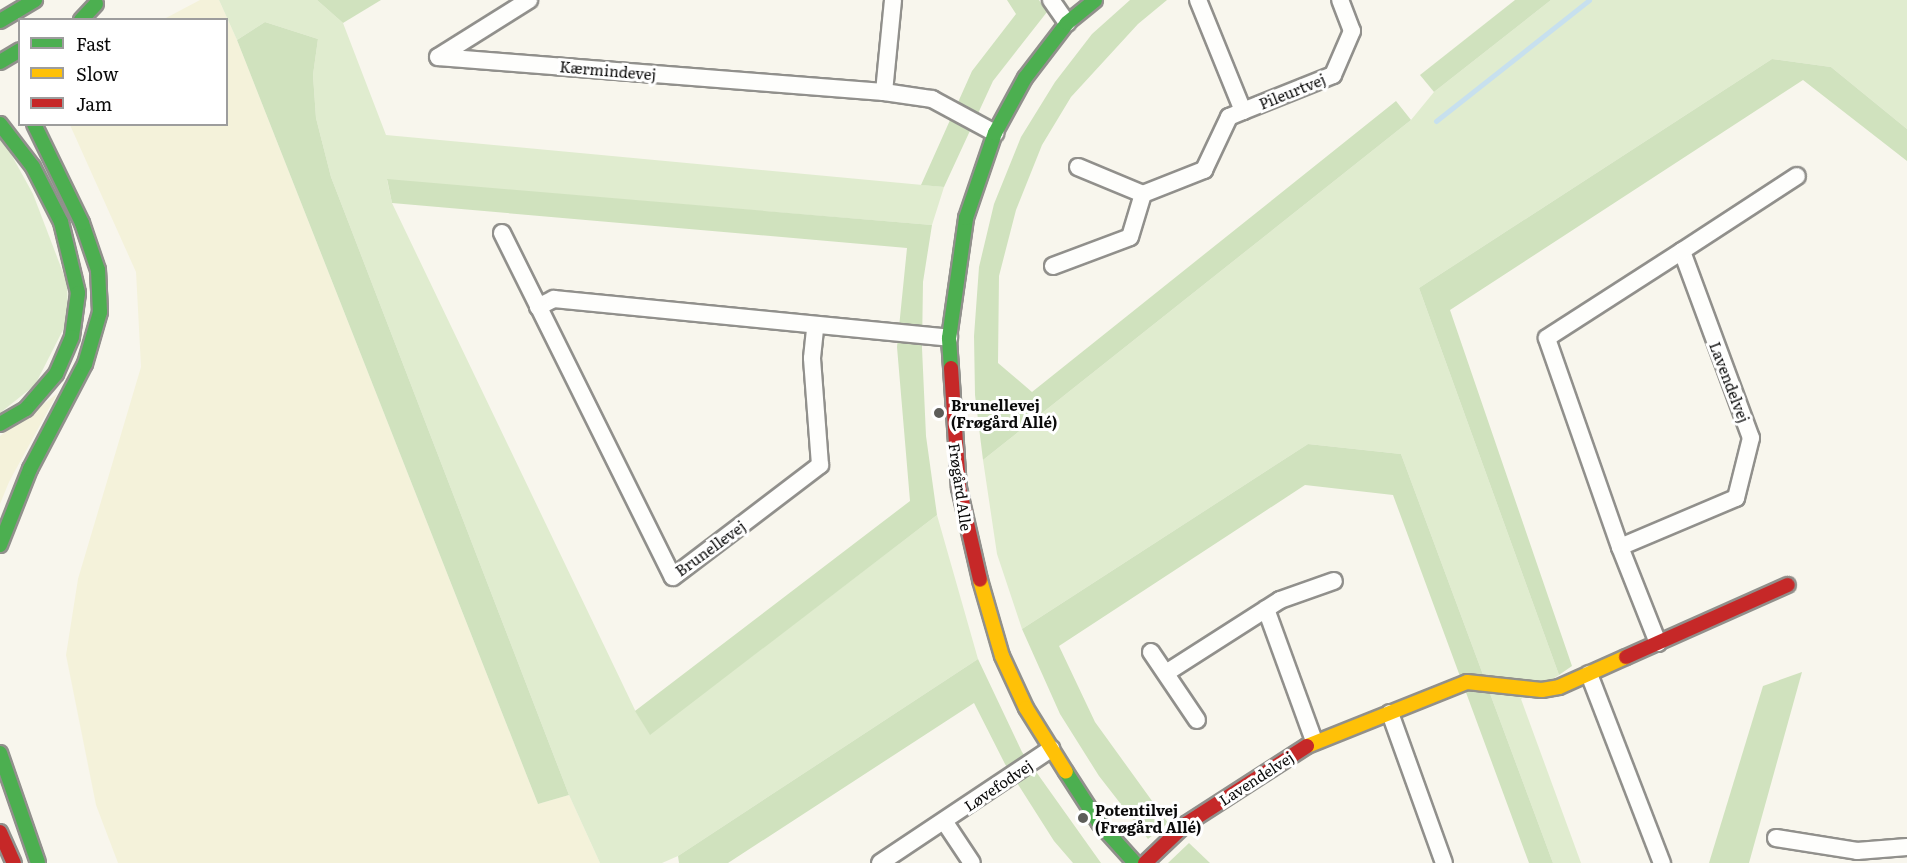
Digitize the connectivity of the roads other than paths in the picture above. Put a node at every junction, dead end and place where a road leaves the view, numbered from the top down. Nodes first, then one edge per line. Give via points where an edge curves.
1 (35, 0) edge
2 (529, 0) edge
3 (893, 0) edge
4 (1051, 0) edge
5 (1095, 0) edge
6 (1197, 0) edge
7 (1340, 0) edge
8 (99, 2) edge
9 (73, 18) edge
10 (83, 18) edge
11 (0, 21) edge
12 (1067, 23) junction
13 (18, 51) edge
14 (0, 62) edge
15 (884, 92) junction
16 (1243, 111) junction
17 (0, 124) edge
18 (35, 126) edge
19 (995, 133) junction
20 (1078, 167) dead end
21 (1797, 176) dead end
22 (1143, 194) junction
23 (502, 233) dead end
24 (1682, 251) junction
25 (1053, 266) dead end
26 (538, 307) junction
27 (815, 327) junction
28 (949, 338) junction
29 (0, 424) edge
30 (0, 545) edge
31 (1620, 547) junction
32 (1334, 581) dead end
33 (1788, 585) dead end
34 (1266, 609) junction
35 (1658, 643) junction
36 (1151, 652) dead end
37 (1166, 674) junction
38 (1589, 674) junction
39 (1390, 713) junction
40 (1197, 720) dead end
41 (1314, 741) junction
42 (1051, 750) junction
43 (0, 753) edge
44 (944, 821) junction
45 (0, 832) edge
46 (1776, 838) dead end
47 (1907, 847) edge
48 (0, 857) edge
49 (4, 863) edge
50 (14, 863) edge
51 (38, 863) edge
52 (880, 863) edge
53 (972, 863) edge
54 (1135, 863) edge
55 (1145, 863) edge
56 (1444, 863) edge
57 (1662, 863) edge

1 - 11 main road
2 - 15 street, Kærmindevej via 438,57
3 - 15 street
4 - 12 street
5 - 12 main road, Frøgård Alle
6 - 16 street, Pileurtvej
7 - 16 street, Pileurtvej via 1352,31 1334,75
8 - 9 main road
8 - 10 main road
12 - 19 main road, Frøgård Alle via 1025,78
13 - 14 main road
15 - 19 street, Kærmindevej via 932,99
16 - 22 street, Pileurtvej via 1229,117 1204,170
17 - 29 main road via 33,167 61,222 78,293 72,337 56,374 26,409
18 - 30 main road via 82,223 98,270 100,312 85,364 30,469
19 - 28 main road, Frøgård Alle via 966,218
20 - 22 street
21 - 24 street
22 - 25 street via 1130,237
23 - 26 street, Brunellevej
24 - 31 street via 1547,338
24 - 31 street, Lavendelvej via 1751,438 1736,498
26 - 27 street via 554,299
26 - 27 street, Brunellevej via 673,577 820,465 812,358
27 - 28 street
28 - 42 main road, Frøgård Alle via 959,488 971,549 1002,656
31 - 35 street
32 - 34 street
33 - 35 main road, Lavendelvej
34 - 37 street
34 - 41 street
35 - 38 main road, Lavendelvej
36 - 37 street
37 - 40 street
38 - 39 main road, Lavendelvej via 1542,690 1467,682
38 - 57 street
39 - 41 main road, Lavendelvej
39 - 56 street
41 - 55 main road, Lavendelvej via 1186,824
42 - 44 street, Løvefodvej
42 - 54 main road, Frøgård Alle via 1099,823
43 - 51 main road
44 - 52 street, Løvefodvej
44 - 53 street
45 - 50 main road
46 - 47 street via 1857,851
48 - 49 main road

